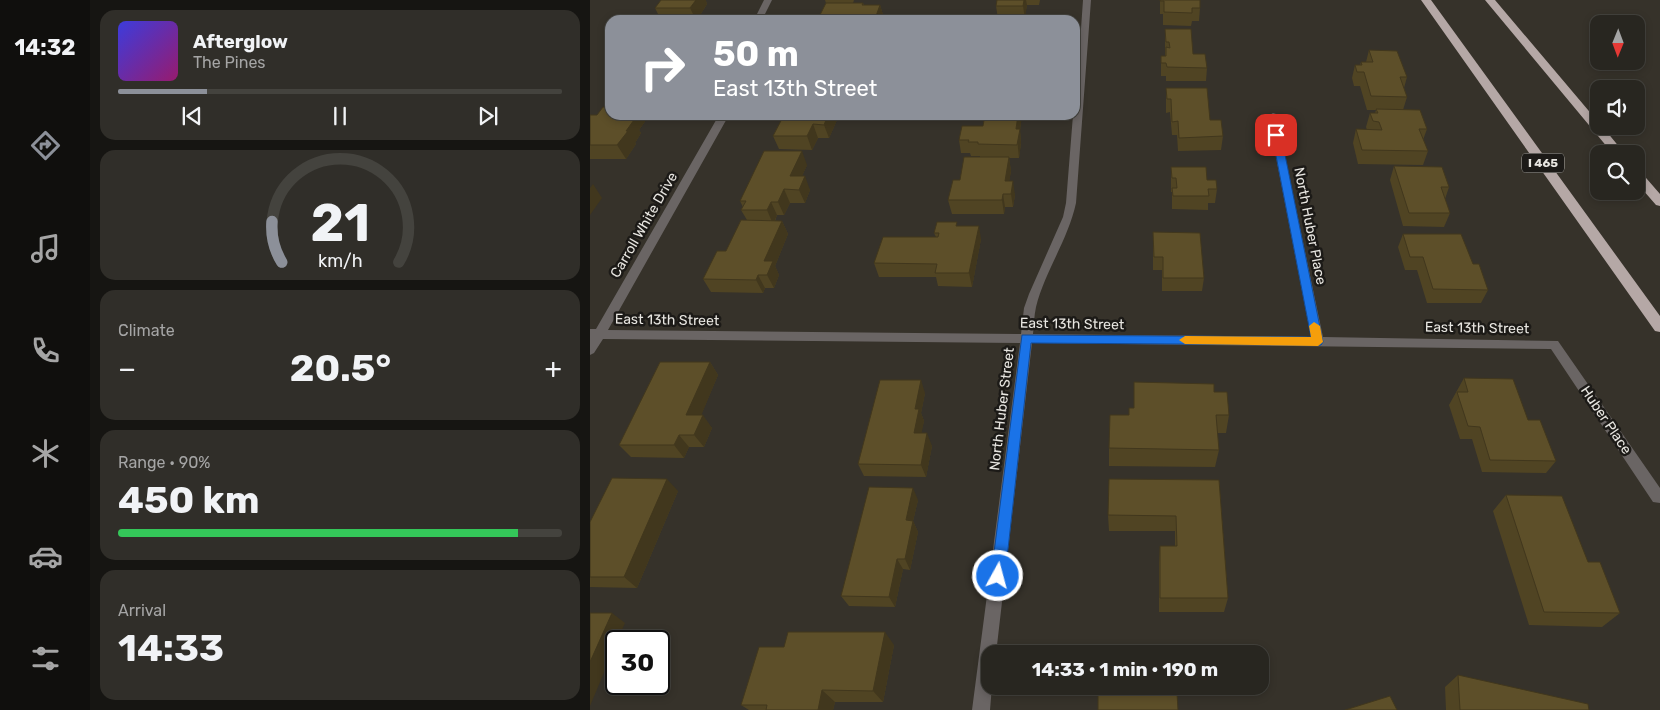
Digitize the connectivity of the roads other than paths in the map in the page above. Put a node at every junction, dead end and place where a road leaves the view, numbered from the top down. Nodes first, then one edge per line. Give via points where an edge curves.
1 (768, 0) edge
2 (1087, 0) edge
3 (1426, 0) edge
4 (1490, 0) edge
5 (760, 15) edge
6 (1080, 86) edge
7 (1273, 116) dead end
8 (721, 120) edge
9 (1077, 120) edge
10 (1611, 145) edge
11 (1645, 184) edge
12 (1660, 202) edge
13 (1660, 327) edge
14 (595, 334) edge
15 (1026, 338) junction
16 (1318, 342) junction
17 (1554, 344) joint
18 (590, 350) edge
19 (1658, 497) dead end
20 (981, 710) edge

1 - 5 street
2 - 6 street, North Huber Street
3 - 13 highway, I 465
4 - 10 highway
7 - 16 street, North Huber Place
8 - 14 street, Carroll White Drive
9 - 15 street, North Huber Street via 1070,208 1063,232 1034,293
11 - 12 highway
14 - 15 street, East 13th Street
14 - 18 street, Carroll White Drive
15 - 16 street, East 13th Street
15 - 20 street, North Huber Street
16 - 17 street, East 13th Street
17 - 19 street, Huber Place

